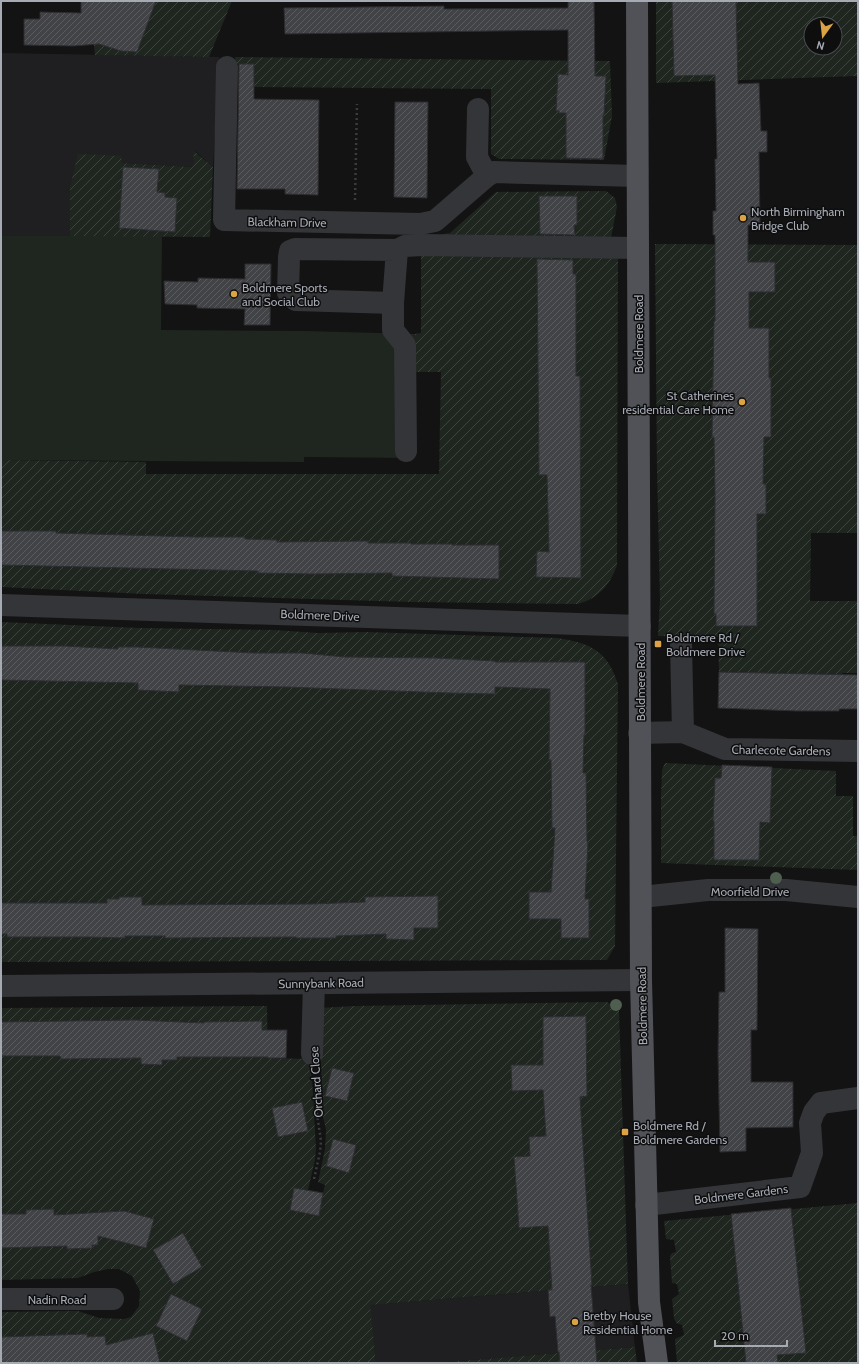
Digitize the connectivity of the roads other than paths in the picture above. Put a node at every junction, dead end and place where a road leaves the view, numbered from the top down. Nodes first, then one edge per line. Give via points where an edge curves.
1 (637, 1) edge
2 (227, 67) dead end
3 (478, 109) dead end
4 (487, 176) junction
5 (637, 176) junction
6 (637, 248) junction
7 (397, 250) junction
8 (393, 302) junction
9 (406, 451) dead end
10 (1, 605) edge
11 (640, 626) junction
12 (681, 645) dead end
13 (683, 732) junction
14 (640, 733) junction
15 (858, 751) edge
16 (641, 897) junction
17 (858, 897) edge
18 (641, 980) junction
19 (314, 983) junction
20 (1, 986) edge
21 (312, 1054) road end
22 (858, 1098) edge
23 (646, 1206) junction
24 (113, 1298) dead end
25 (1, 1299) edge
26 (657, 1363) edge

1 - 5 main road, Boldmere Road
2 - 4 street, Blackham Drive via 224,220 420,224 435,221
3 - 4 street via 477,157
4 - 5 street, Blackham Drive via 494,172
5 - 6 main road, Boldmere Road
6 - 7 street via 421,245 405,246
6 - 11 main road, Boldmere Road
7 - 8 street
7 - 8 street via 295,249 288,257 288,293 296,300
8 - 9 street via 393,330 405,345
10 - 11 street, Boldmere Drive
11 - 14 main road, Boldmere Road
12 - 13 street
13 - 14 street, Charlecote Gardens
13 - 15 street, Charlecote Gardens via 725,749
14 - 16 main road, Boldmere Road
16 - 17 street, Moorfield Drive via 708,890 786,890
16 - 18 main road, Boldmere Road
18 - 19 street, Sunnybank Road
18 - 23 main road, Boldmere Road
19 - 20 street, Sunnybank Road
19 - 21 street, Orchard Close
22 - 23 street, Boldmere Gardens via 821,1103 814,1112 810,1123 812,1153 800,1187
23 - 26 main road, Boldmere Road via 649,1302
24 - 25 street, Nadin Road

